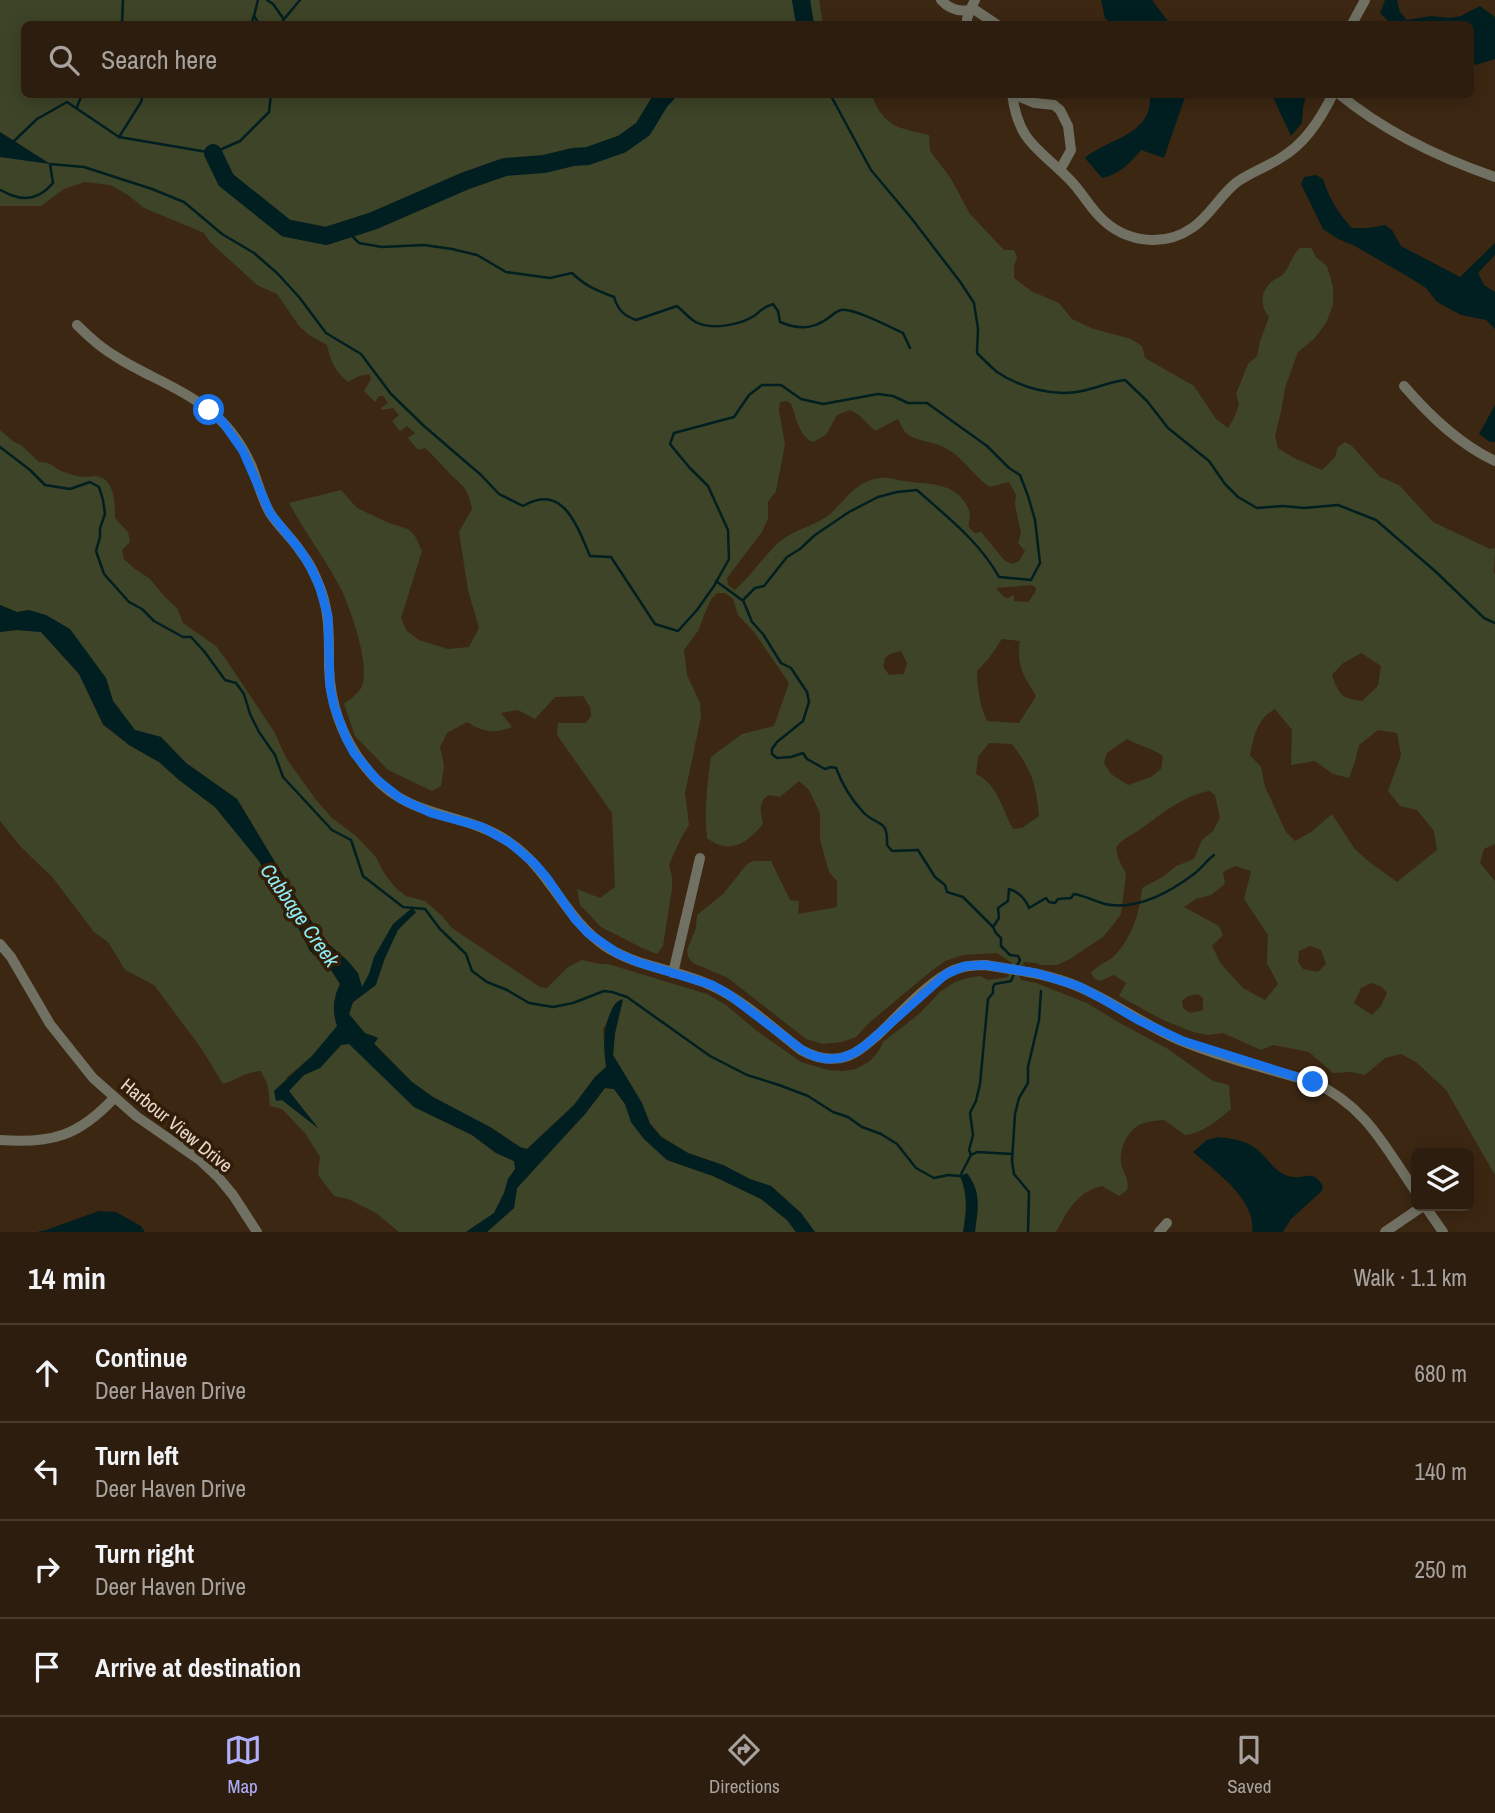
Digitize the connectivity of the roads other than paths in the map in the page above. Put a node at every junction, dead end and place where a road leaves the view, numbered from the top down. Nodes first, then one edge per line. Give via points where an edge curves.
1 (941, 0) edge
2 (1365, 0) edge
3 (972, 5) edge
4 (992, 21) edge
5 (1354, 21) edge
6 (1013, 98) edge
7 (1022, 98) edge
8 (1331, 98) edge
9 (1344, 98) edge
10 (1060, 170) junction
11 (1495, 177) edge
12 (77, 325) dead end
13 (1404, 386) dead end
14 (1495, 461) edge
15 (700, 858) dead end
16 (0, 944) edge
17 (673, 973) junction
18 (114, 1098) junction
19 (0, 1140) edge
20 (1411, 1185) edge
21 (1416, 1211) edge
22 (1428, 1211) edge
23 (257, 1232) edge
24 (1385, 1232) edge
25 (1443, 1232) edge

1 - 3 street via 963,11
2 - 5 street
3 - 4 street
6 - 10 street via 1021,131
7 - 10 street via 1060,110 1071,150
8 - 10 street via 1315,127 1294,149 1234,185 1193,228 1167,239 1142,239 1116,229
9 - 11 street via 1421,146
12 - 17 street via 113,356 195,399 233,435 270,513 300,550 319,585 328,616 334,706 354,753 376,779 401,799 482,827 509,842 534,863 588,933 617,953
13 - 14 street via 1447,430
15 - 17 street
16 - 18 street, Harbour View Drive via 50,1024
17 - 20 street via 712,985 807,1053 834,1059 860,1050 955,969 975,965 1053,978 1078,986 1183,1041 1330,1090 1367,1121
18 - 19 street via 89,1122 64,1135 37,1141
18 - 23 street, Harbour View Drive via 201,1161 233,1195
21 - 24 street
22 - 25 street

